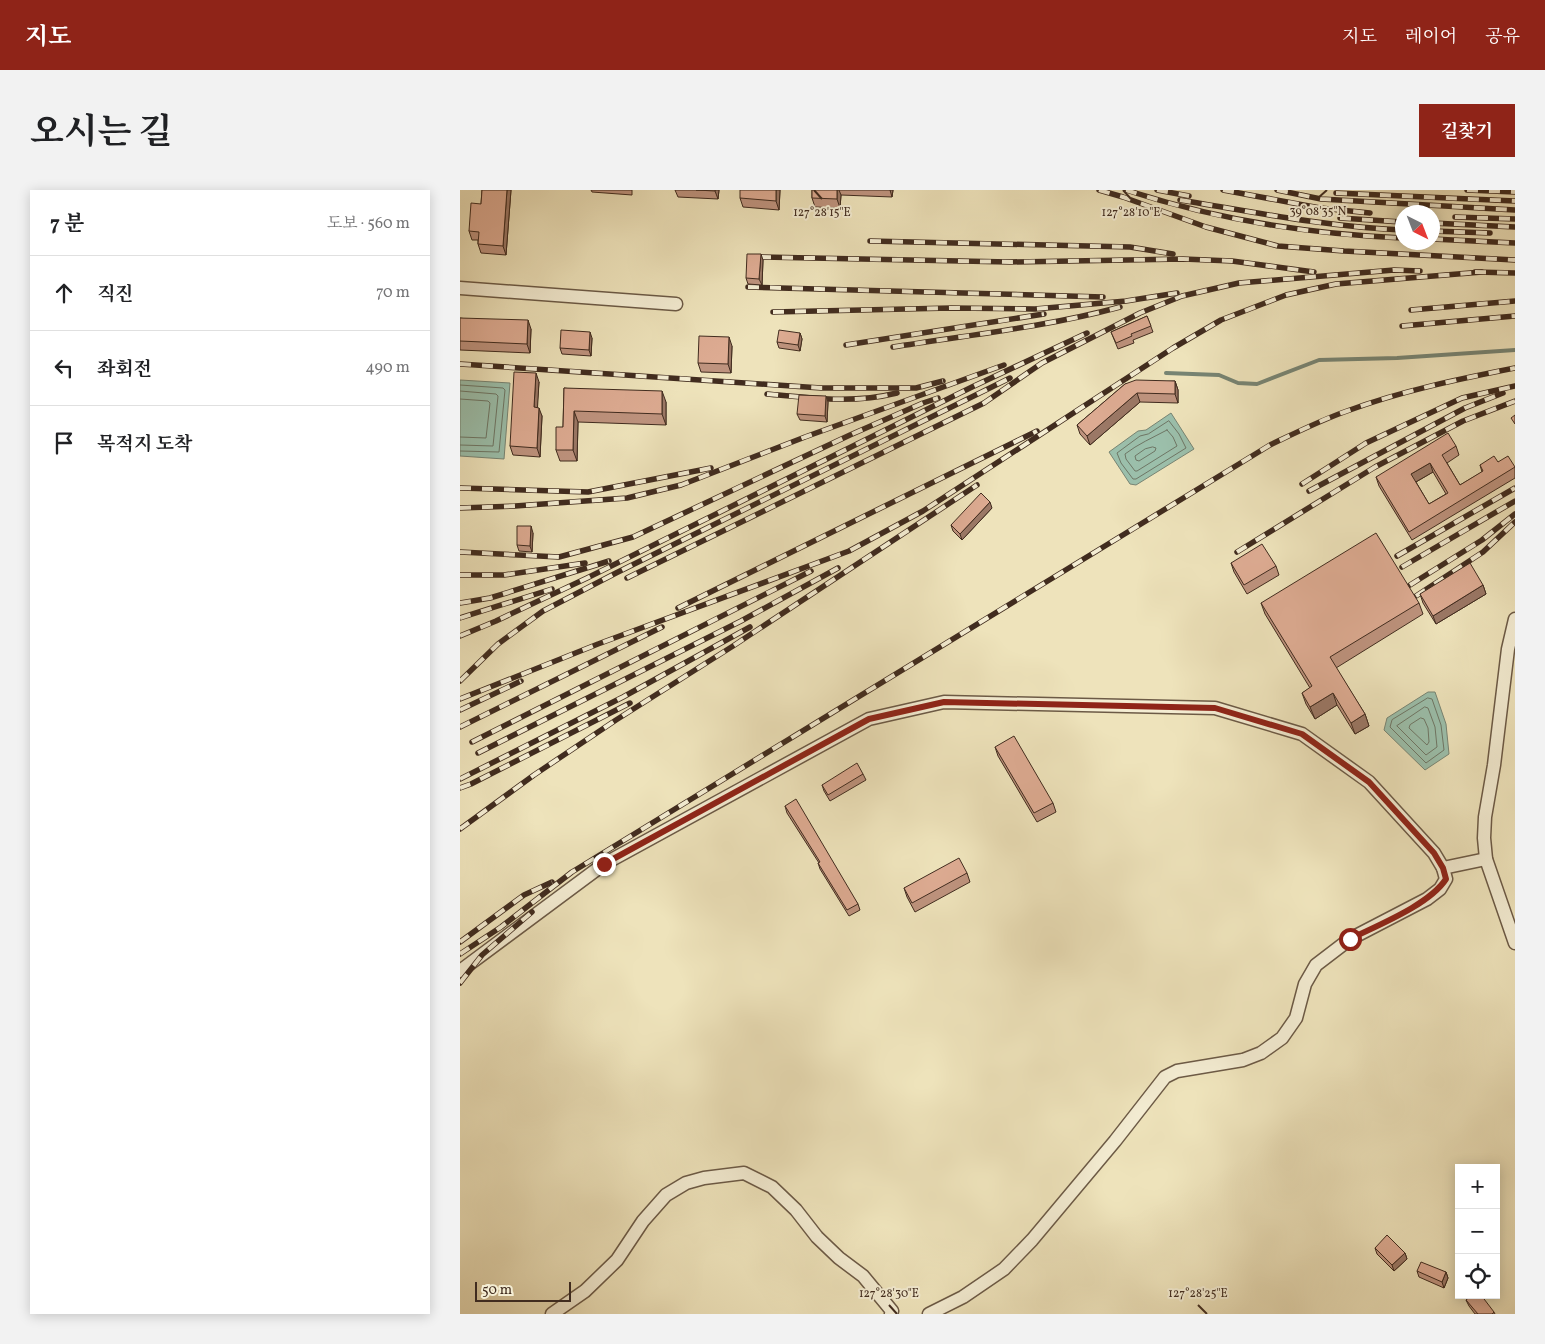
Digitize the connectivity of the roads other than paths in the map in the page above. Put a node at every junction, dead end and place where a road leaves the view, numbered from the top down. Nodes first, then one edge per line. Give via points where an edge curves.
1 (460, 288) edge
2 (676, 304) dead end
3 (1515, 619) edge
4 (1486, 858) junction
5 (1443, 868) junction
6 (1515, 943) edge
7 (460, 971) edge
8 (892, 1313) edge
9 (552, 1314) edge
10 (928, 1314) edge

1 - 2 street
3 - 4 street via 1485,817
4 - 5 street
4 - 6 street
5 - 7 street via 1423,840 1369,782 1302,734 1215,708 944,702 869,719 604,864
5 - 10 street via 1446,879 1440,889 1427,899 1350,939 1316,965 1304,984 1296,1018 1282,1038 1261,1053 1243,1060 1177,1072 1165,1078 1032,1240 1004,1269 963,1297
8 - 9 street via 863,1276 817,1237 796,1210 772,1188 744,1173 686,1183 666,1195 616,1260 586,1291

